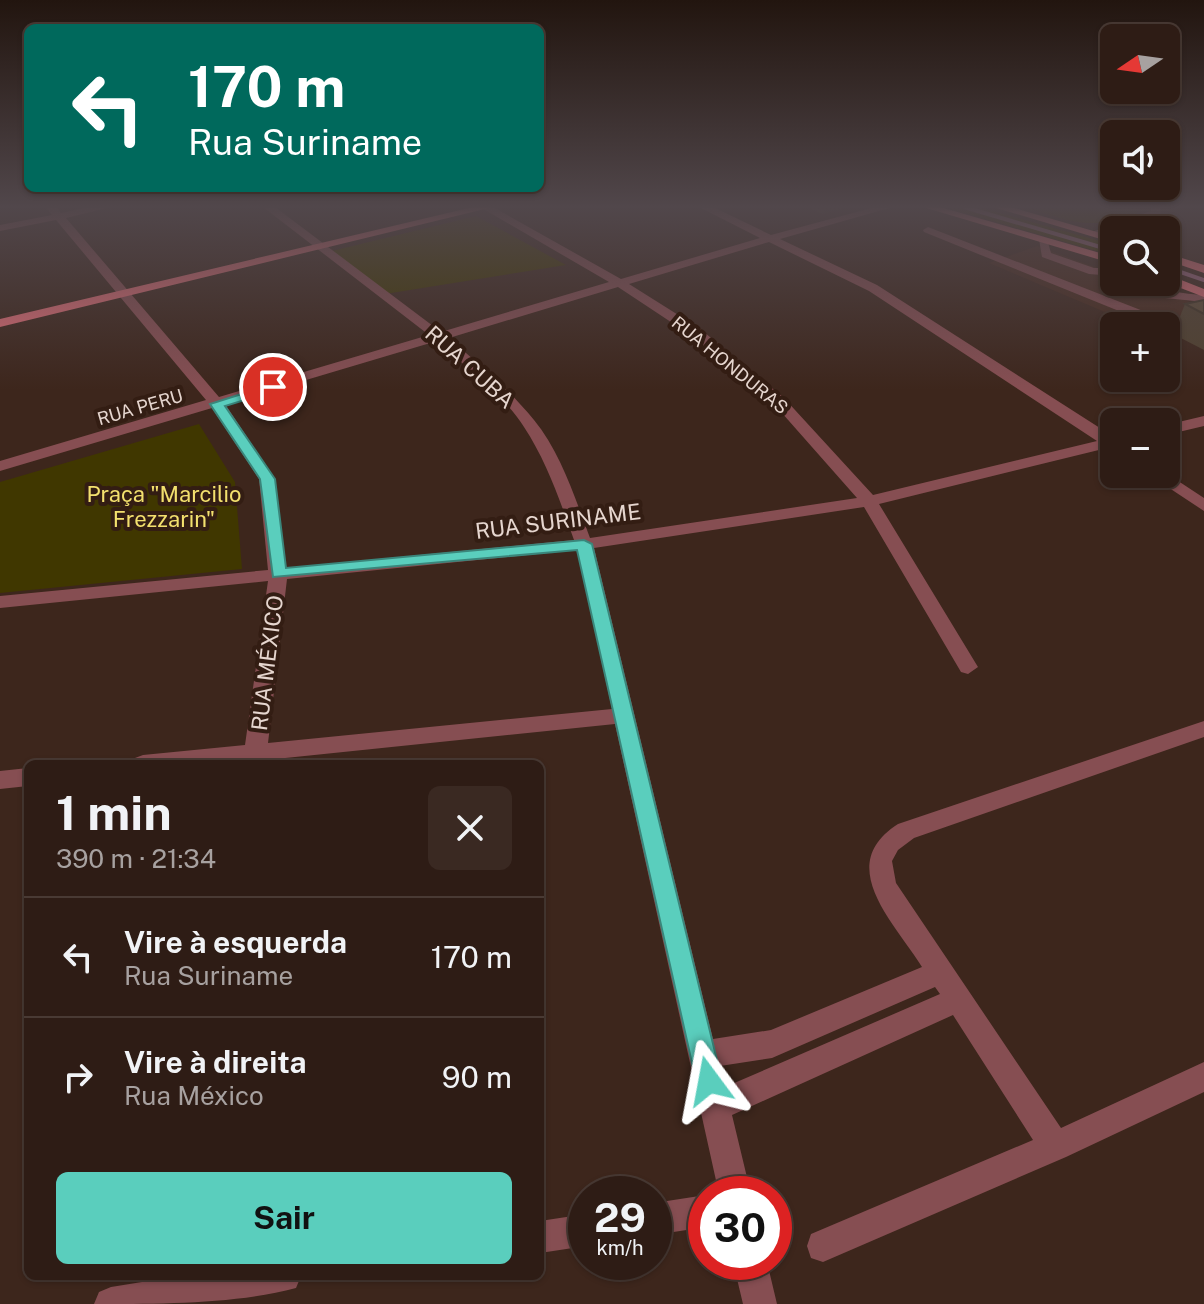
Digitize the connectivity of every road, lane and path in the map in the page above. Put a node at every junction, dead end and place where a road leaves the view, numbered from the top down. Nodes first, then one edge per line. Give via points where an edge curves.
1 (102, 268) edge
2 (232, 268) edge
3 (347, 268) edge
4 (592, 268) edge
5 (670, 268) edge
6 (832, 268) edge
7 (1023, 268) edge
8 (619, 283) junction
9 (1180, 283) edge
10 (1204, 293) edge
11 (124, 294) junction
12 (1171, 296) edge
13 (1204, 316) edge
14 (0, 323) edge
15 (440, 337) junction
16 (217, 404) junction
17 (1204, 421) edge
18 (1180, 427) edge
19 (1100, 436) edge
20 (1100, 447) edge
21 (0, 466) edge
22 (1177, 488) edge
23 (869, 501) junction
24 (1204, 506) edge
25 (584, 544) junction
26 (278, 574) junction
27 (0, 602) edge
28 (968, 667) dead end
29 (625, 715) junction
30 (1204, 729) edge
31 (255, 758) edge
32 (218, 760) edge
33 (24, 777) edge
34 (0, 780) edge
35 (940, 972) junction
36 (958, 999) junction
37 (703, 1054) junction
38 (1204, 1077) edge
39 (715, 1107) junction
40 (1055, 1146) junction
41 (731, 1176) edge
42 (568, 1233) edge
43 (544, 1236) edge
44 (823, 1246) dead end
45 (256, 1280) edge
46 (754, 1280) edge
47 (179, 1291) edge
48 (111, 1304) edge
49 (760, 1304) edge

1 - 11 street, RUA MÉXICO
2 - 11 main road
3 - 15 street, RUA CUBA
4 - 8 street, RUA HONDURAS
5 - 8 street, RUA PERU
6 - 19 street via 873,288
7 - 13 street via 1167,324
8 - 15 street, RUA PERU
8 - 23 street, RUA HONDURAS via 694,331 779,401
9 - 10 main road
10 - 12 street via 1189,301
11 - 14 main road
11 - 16 street, RUA MÉXICO
15 - 16 street, RUA PERU
15 - 25 street, RUA CUBA via 530,424 560,479
16 - 21 street, RUA PERU
16 - 26 street, RUA MÉXICO via 267,479
17 - 18 street
20 - 23 street, RUA SURINAME
22 - 24 street
23 - 25 street, RUA SURINAME
23 - 28 street, RUA HONDURAS
25 - 26 street, RUA SURINAME
25 - 29 street, RUA CUBA
26 - 27 street, RUA SURINAME
26 - 31 street, RUA MÉXICO
29 - 31 street
29 - 37 street, RUA CUBA
30 - 35 street via 906,831 890,841 878,867 885,887
31 - 32 street
33 - 34 street
35 - 36 street
35 - 37 street via 772,1044
36 - 39 street
36 - 40 street
37 - 39 street, RUA CUBA
38 - 40 street
39 - 41 street, RUA CUBA
40 - 44 street
42 - 43 street
45 - 47 street
46 - 49 street
47 - 48 street

